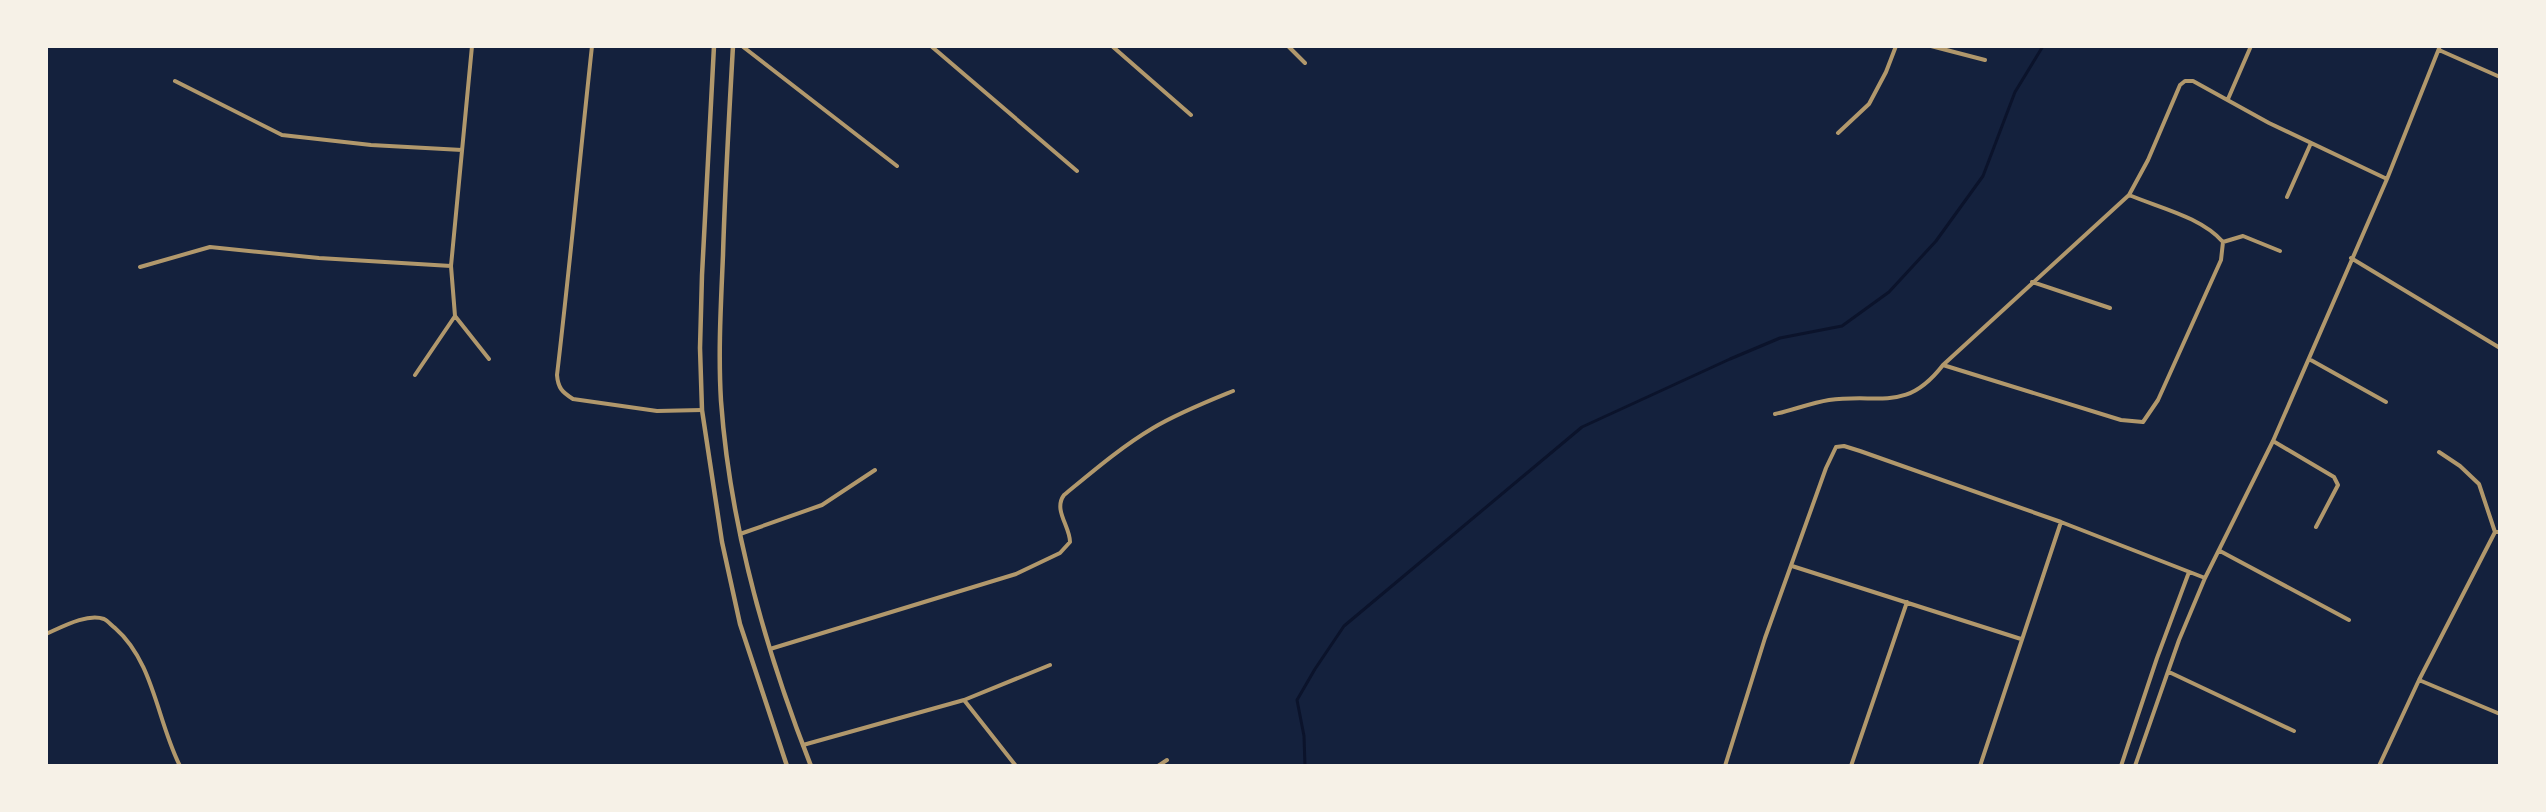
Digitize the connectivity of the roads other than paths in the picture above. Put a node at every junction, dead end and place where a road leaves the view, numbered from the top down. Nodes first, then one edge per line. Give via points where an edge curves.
1 (472, 46) edge
2 (592, 46) edge
3 (714, 46) edge
4 (733, 46) edge
5 (742, 46) edge
6 (931, 46) edge
7 (1112, 46) edge
8 (1288, 46) edge
9 (1896, 46) edge
10 (1931, 46) edge
11 (2251, 46) edge
12 (2438, 48) edge
13 (1985, 60) dead end
14 (1305, 63) dead end
15 (2499, 77) edge
16 (175, 81) dead end
17 (2228, 99) junction
18 (1191, 115) dead end
19 (1838, 134) dead end
20 (2311, 143) junction
21 (462, 150) junction
22 (897, 166) dead end
23 (1077, 171) dead end
24 (2387, 179) junction
25 (2129, 195) junction
26 (2287, 196) dead end
27 (2223, 242) junction
28 (2280, 251) dead end
29 (2351, 258) junction
30 (451, 266) junction
31 (140, 267) dead end
32 (2031, 282) junction
33 (2110, 308) dead end
34 (455, 316) junction
35 (2499, 348) edge
36 (489, 359) dead end
37 (2309, 359) junction
38 (1943, 365) junction
39 (415, 375) dead end
40 (1233, 391) dead end
41 (2386, 402) dead end
42 (702, 410) junction
43 (1775, 414) dead end
44 (2273, 441) junction
45 (2439, 452) dead end
46 (875, 470) dead end
47 (2061, 522) junction
48 (2316, 527) dead end
49 (2497, 532) edge
50 (740, 534) junction
51 (2220, 551) junction
52 (1792, 566) junction
53 (2189, 572) junction
54 (2205, 578) junction
55 (1906, 602) junction
56 (2349, 620) dead end
57 (46, 634) edge
58 (2021, 639) junction
59 (770, 649) junction
60 (1050, 665) dead end
61 (2169, 672) junction
62 (2419, 680) junction
63 (964, 700) junction
64 (2499, 714) edge
65 (2294, 731) dead end
66 (803, 745) junction
67 (1167, 760) dead end
68 (180, 765) edge
69 (787, 765) edge
70 (811, 765) edge
71 (1016, 765) edge
72 (1158, 765) edge
73 (1725, 765) edge
74 (1851, 765) edge
75 (1980, 765) edge
76 (2121, 765) edge
77 (2135, 765) edge
78 (2379, 765) edge

1 - 21 street
2 - 42 street via 558,385 573,399 657,411
3 - 42 street via 702,275
4 - 50 street via 720,318 721,401
5 - 22 street
6 - 23 street
7 - 18 street
8 - 14 street
9 - 19 street via 1869,104
10 - 13 street
11 - 17 street
12 - 15 street
12 - 24 street
16 - 21 street via 282,135
17 - 20 street
17 - 25 street via 2193,81 2180,85
20 - 24 street
20 - 26 street
21 - 30 street
24 - 29 street
25 - 27 street via 2200,224 2214,231
25 - 32 street
27 - 28 street via 2243,236
27 - 38 street via 2221,260 2207,292 2158,400 2143,422 2121,420
29 - 35 street
29 - 37 street
30 - 31 street via 210,247
30 - 34 street
32 - 33 street
32 - 38 street
34 - 36 street
34 - 39 street
37 - 41 street
37 - 44 street
38 - 43 street via 1932,380 1903,397 1830,400
40 - 59 street via 1153,428 1064,495 1060,508 1070,542 1060,553 1016,574
42 - 69 street via 722,542 740,624
44 - 48 street via 2334,477 2338,484
44 - 51 street
45 - 49 street via 2479,484
46 - 50 street via 822,506
47 - 52 street via 1844,446 1836,447
47 - 53 street
47 - 58 street
49 - 62 street
50 - 59 street
51 - 54 street
51 - 56 street
52 - 55 street
52 - 73 street
53 - 54 street
53 - 76 street
54 - 61 street
55 - 58 street
55 - 74 street
57 - 68 street via 87,618 105,620 118,630 139,655
58 - 75 street
59 - 66 street
60 - 63 street
61 - 65 street
61 - 77 street
62 - 64 street
62 - 78 street
63 - 66 street
63 - 71 street
66 - 70 street
67 - 72 street

